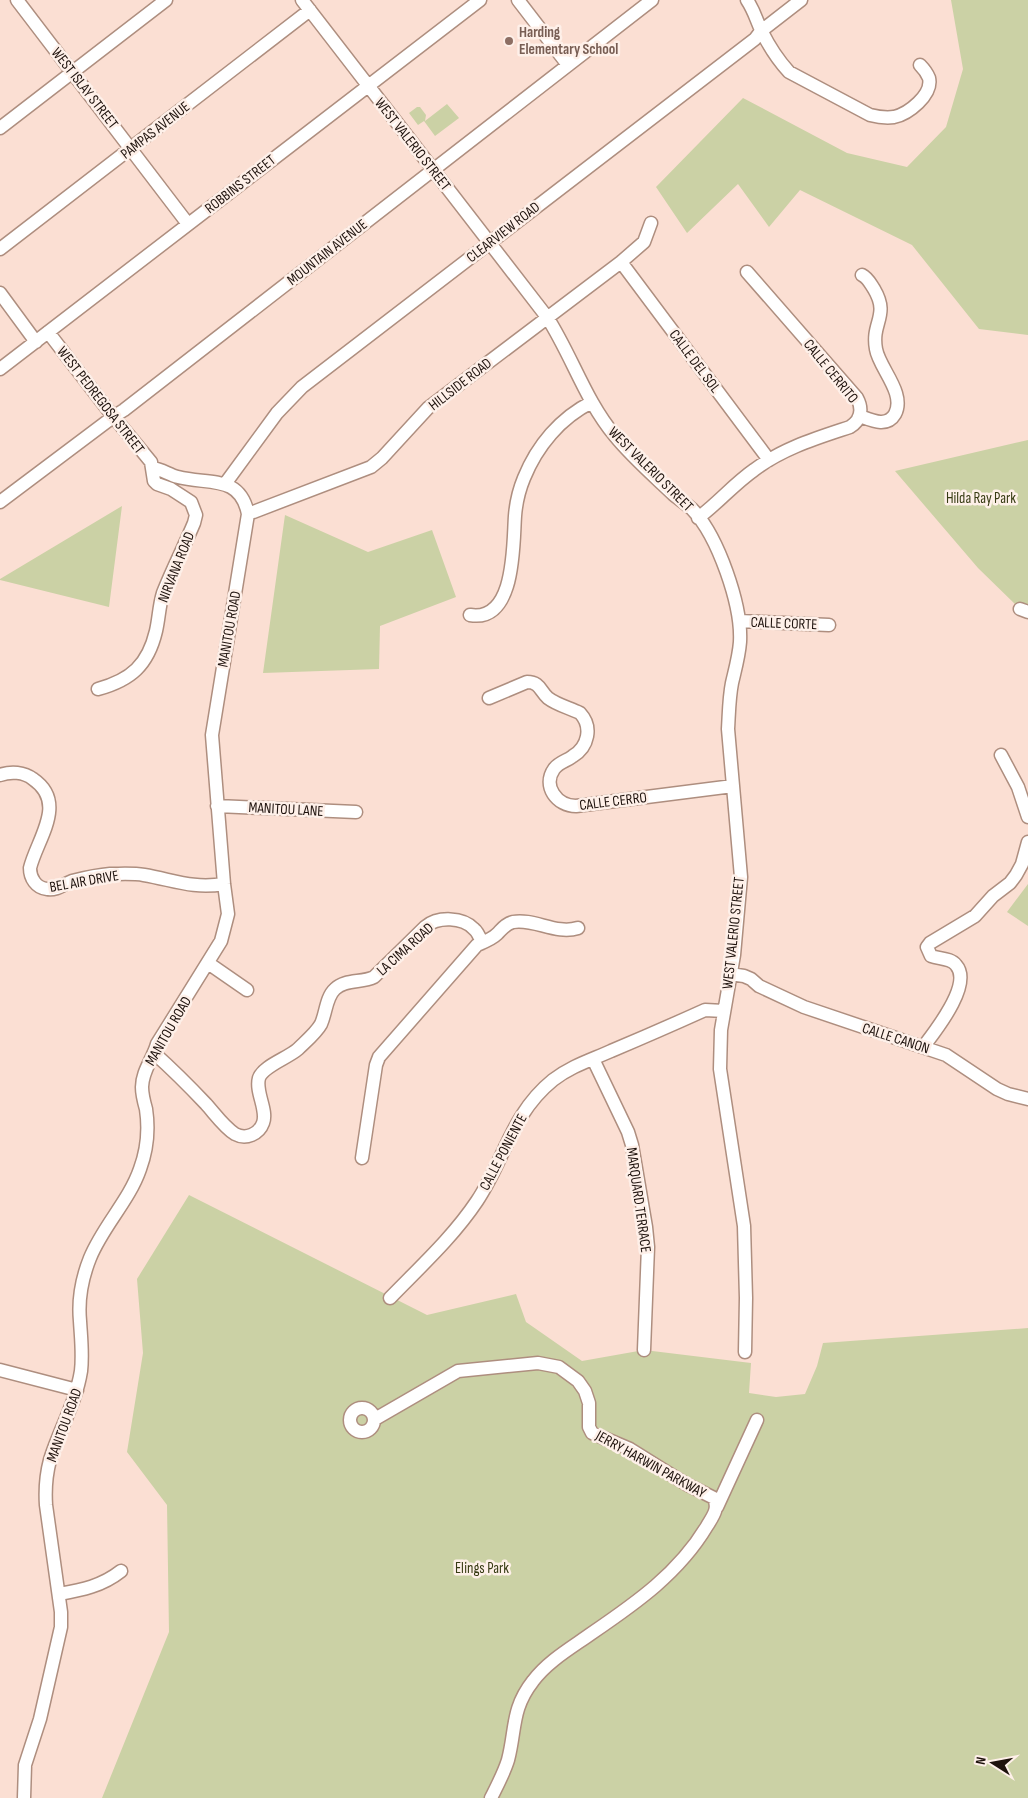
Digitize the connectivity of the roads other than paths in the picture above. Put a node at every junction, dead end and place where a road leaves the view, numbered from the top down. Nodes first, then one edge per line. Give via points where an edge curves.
1 (17, 0) edge
2 (166, 0) edge
3 (480, 0) edge
4 (518, 0) edge
5 (652, 0) edge
6 (747, 0) edge
7 (800, 0) edge
8 (306, 5) edge
9 (761, 31) junction
10 (568, 65) junction
11 (920, 65) dead end
12 (72, 72) junction
13 (369, 86) junction
14 (0, 128) edge
15 (132, 149) junction
16 (433, 170) junction
17 (651, 223) dead end
18 (188, 224) junction
19 (490, 243) junction
20 (0, 248) edge
21 (620, 262) junction
22 (747, 272) dead end
23 (862, 275) dead end
24 (0, 293) edge
25 (547, 317) junction
26 (48, 332) junction
27 (36, 342) junction
28 (0, 369) edge
29 (592, 402) junction
30 (113, 416) junction
31 (860, 416) junction
32 (769, 460) junction
33 (152, 468) junction
34 (225, 484) junction
35 (0, 502) edge
36 (248, 514) junction
37 (698, 518) junction
38 (470, 615) dead end
39 (740, 621) junction
40 (829, 625) dead end
41 (98, 689) dead end
42 (490, 698) dead end
43 (1001, 755) dead end
44 (0, 775) edge
45 (733, 786) junction
46 (217, 806) junction
47 (356, 812) dead end
48 (1028, 817) edge
49 (1028, 842) edge
50 (224, 884) junction
51 (578, 928) dead end
52 (482, 943) junction
53 (208, 963) junction
54 (732, 975) junction
55 (247, 990) dead end
56 (724, 1011) junction
57 (924, 1046) junction
58 (154, 1054) junction
59 (593, 1059) junction
60 (1028, 1099) edge
61 (362, 1158) dead end
62 (390, 1298) dead end
63 (644, 1350) dead end
64 (745, 1352) dead end
65 (0, 1370) edge
66 (77, 1390) junction
67 (375, 1419) dead end
68 (756, 1420) dead end
69 (716, 1507) junction
70 (121, 1571) dead end
71 (59, 1594) junction
72 (24, 1798) edge
73 (491, 1798) edge

1 - 12 street, WEST ISLAY STREET
2 - 12 street
3 - 13 street, ROBBINS STREET
4 - 10 street
5 - 10 street, MOUNTAIN AVENUE
6 - 9 street
7 - 9 street, CLEARVIEW ROAD
8 - 13 street, WEST VALERIO STREET
8 - 15 street, PAMPAS AVENUE
9 - 11 street via 789,72 879,117 903,114 922,99 929,80
9 - 19 street, CLEARVIEW ROAD via 755,39
10 - 16 street, MOUNTAIN AVENUE
12 - 14 street
12 - 15 street, WEST ISLAY STREET
13 - 16 street, WEST VALERIO STREET
13 - 18 street, ROBBINS STREET
15 - 18 street, WEST ISLAY STREET
15 - 20 street, PAMPAS AVENUE
16 - 19 street, WEST VALERIO STREET
16 - 30 street, MOUNTAIN AVENUE
17 - 21 street, HILLSIDE ROAD via 644,242
18 - 26 street, ROBBINS STREET
19 - 25 street, WEST VALERIO STREET
19 - 34 street, CLEARVIEW ROAD via 302,387 276,413
21 - 25 street, HILLSIDE ROAD
21 - 32 street, CALLE DEL SOL
22 - 31 street, CALLE CERRITO via 856,398 861,407
23 - 31 street via 868,278 881,303 876,348 894,387 897,405 893,416 886,421 877,422
24 - 27 street, WEST PEDREGOSA STREET
25 - 29 street, WEST VALERIO STREET
25 - 36 street, HILLSIDE ROAD via 428,408 371,467
26 - 27 street, ROBBINS STREET
26 - 30 street, WEST PEDREGOSA STREET
27 - 28 street, ROBBINS STREET
29 - 37 street, WEST VALERIO STREET via 615,436
29 - 38 street via 577,410 555,430 530,464 519,494 511,564 503,596 490,611 480,616
30 - 33 street, WEST PEDREGOSA STREET via 151,462
30 - 35 street, MOUNTAIN AVENUE
31 - 32 street, CALLE CERRITO via 850,428 809,441
32 - 37 street, CALLE CERRITO
33 - 34 street via 177,477
33 - 41 street, NIRVANA ROAD via 157,484 191,502 196,519 163,594 152,645 142,664 128,678
34 - 36 street via 241,495
36 - 46 street, MANITOU ROAD via 212,735
37 - 39 street, WEST VALERIO STREET via 725,568
39 - 40 street, CALLE CORTE
39 - 45 street, WEST VALERIO STREET via 728,729
42 - 45 street, CALLE CERRO via 532,682 550,699 584,717 588,729 585,743 575,755 557,765 550,778 554,796 566,805
43 - 48 street via 1018,787
44 - 50 street, BEL AIR DRIVE via 11,772 27,775 40,784 48,798 48,822 30,868 31,878 37,886 52,889 88,877 127,874 192,886
45 - 54 street, WEST VALERIO STREET via 740,877
46 - 47 street, MANITOU LANE
46 - 50 street, MANITOU ROAD
49 - 57 street via 1022,864 1010,883 993,896 976,916 930,943 931,956 956,964 961,976 954,1001
50 - 53 street, MANITOU ROAD via 228,906 226,928
51 - 52 street via 564,930 511,923
52 - 58 street, LA CIMA ROAD via 476,930 468,924 455,920 433,921 374,977 337,986 331,993 318,1028 297,1050 261,1074 258,1083 264,1120 258,1131 251,1135 239,1135 228,1128 179,1075
52 - 61 street via 379,1056
53 - 55 street
53 - 58 street, MANITOU ROAD via 157,1044
54 - 56 street, WEST VALERIO STREET
54 - 57 street, CALLE CANON via 741,974 804,1007
56 - 59 street, CALLE PONIENTE via 705,1010
56 - 64 street, WEST VALERIO STREET via 720,1030 720,1069 744,1226
57 - 60 street, CALLE CANON via 954,1058 997,1089
58 - 66 street, MANITOU ROAD via 142,1086 147,1126 145,1154 134,1184 97,1244 82,1288 79,1319 82,1354
59 - 62 street, CALLE PONIENTE via 579,1063 553,1080 527,1106 477,1202
59 - 63 street, MARQUARD TERRACE via 632,1145 648,1247
65 - 66 street
66 - 71 street, MANITOU ROAD via 51,1458 45,1490
67 - 69 street, JERRY HARWIN PARKWAY via 458,1371 538,1363 559,1367 585,1390 592,1434 630,1449 714,1498
68 - 69 street
69 - 73 street, JERRY HARWIN PARKWAY via 702,1535 671,1573 634,1604 554,1659 531,1682 514,1720 508,1761
70 - 71 street via 93,1587
71 - 72 street, MANITOU ROAD via 61,1627 40,1719 25,1766

